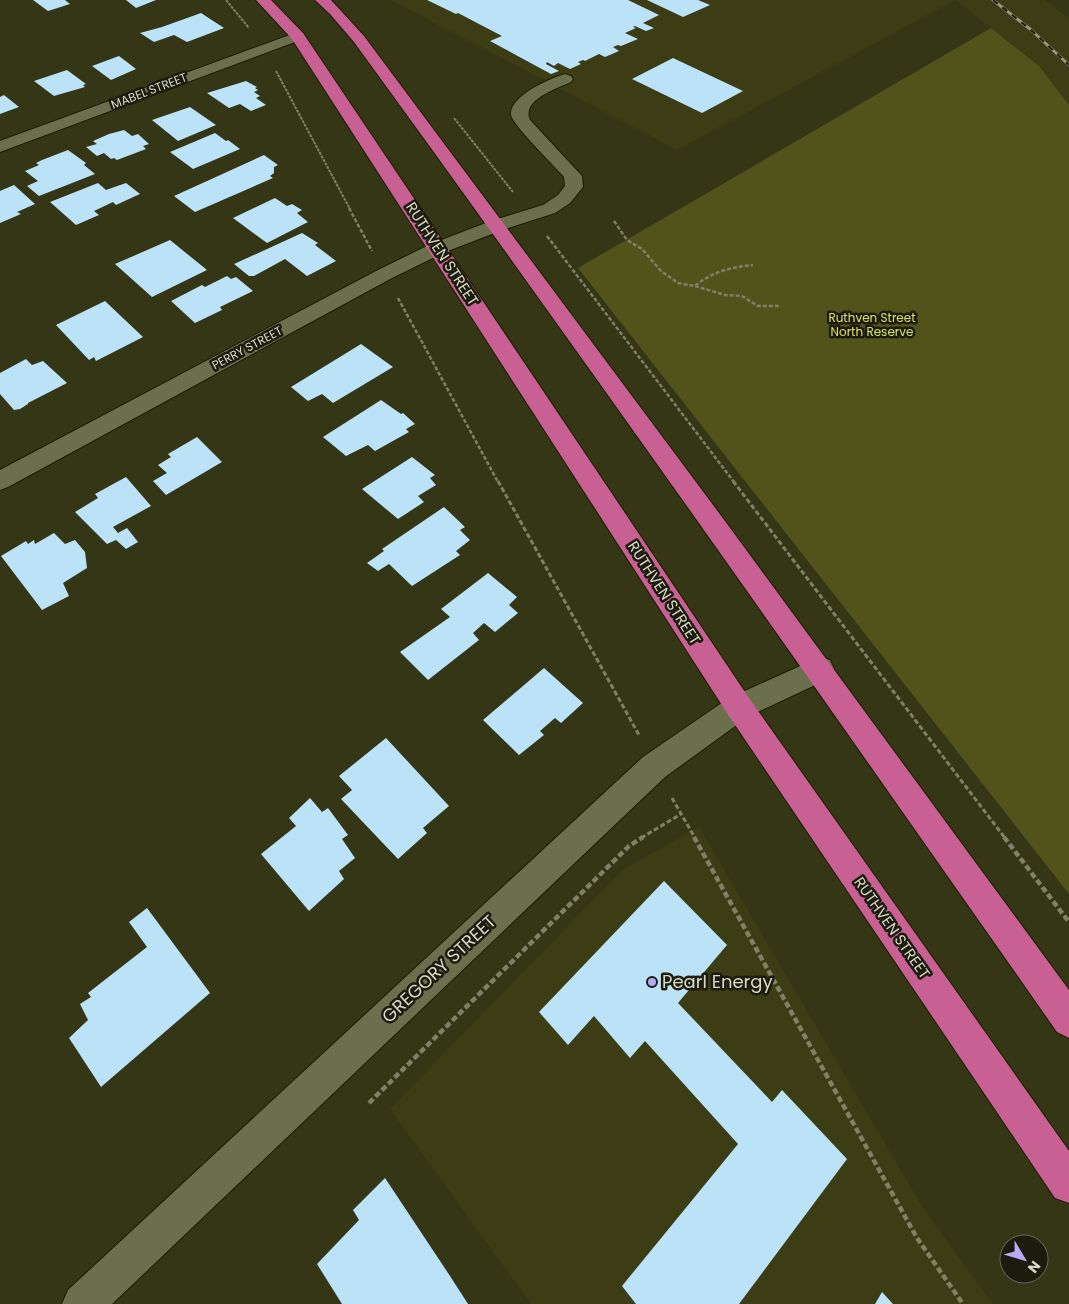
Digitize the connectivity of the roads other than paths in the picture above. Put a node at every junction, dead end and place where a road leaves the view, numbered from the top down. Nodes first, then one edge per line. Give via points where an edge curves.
1 (263, 0) edge
2 (322, 0) edge
3 (298, 36) junction
4 (564, 79) dead end
5 (0, 147) edge
6 (498, 225) junction
7 (438, 248) junction
8 (0, 481) edge
9 (820, 669) junction
10 (739, 707) junction
11 (1069, 1020) edge
12 (1069, 1184) edge
13 (82, 1304) edge

1 - 3 highway, RUTHVEN STREET
2 - 6 highway via 359,39
3 - 5 street, MABEL STREET
3 - 7 highway, RUTHVEN STREET
4 - 6 street, PERRY STREET via 523,103 518,116 570,171 574,182 570,193 549,209
6 - 7 street, PERRY STREET
6 - 9 highway
7 - 8 street, PERRY STREET
7 - 10 highway, RUTHVEN STREET
9 - 10 street, GREGORY STREET
9 - 11 highway
10 - 12 highway, RUTHVEN STREET
10 - 13 street, GREGORY STREET via 654,767

